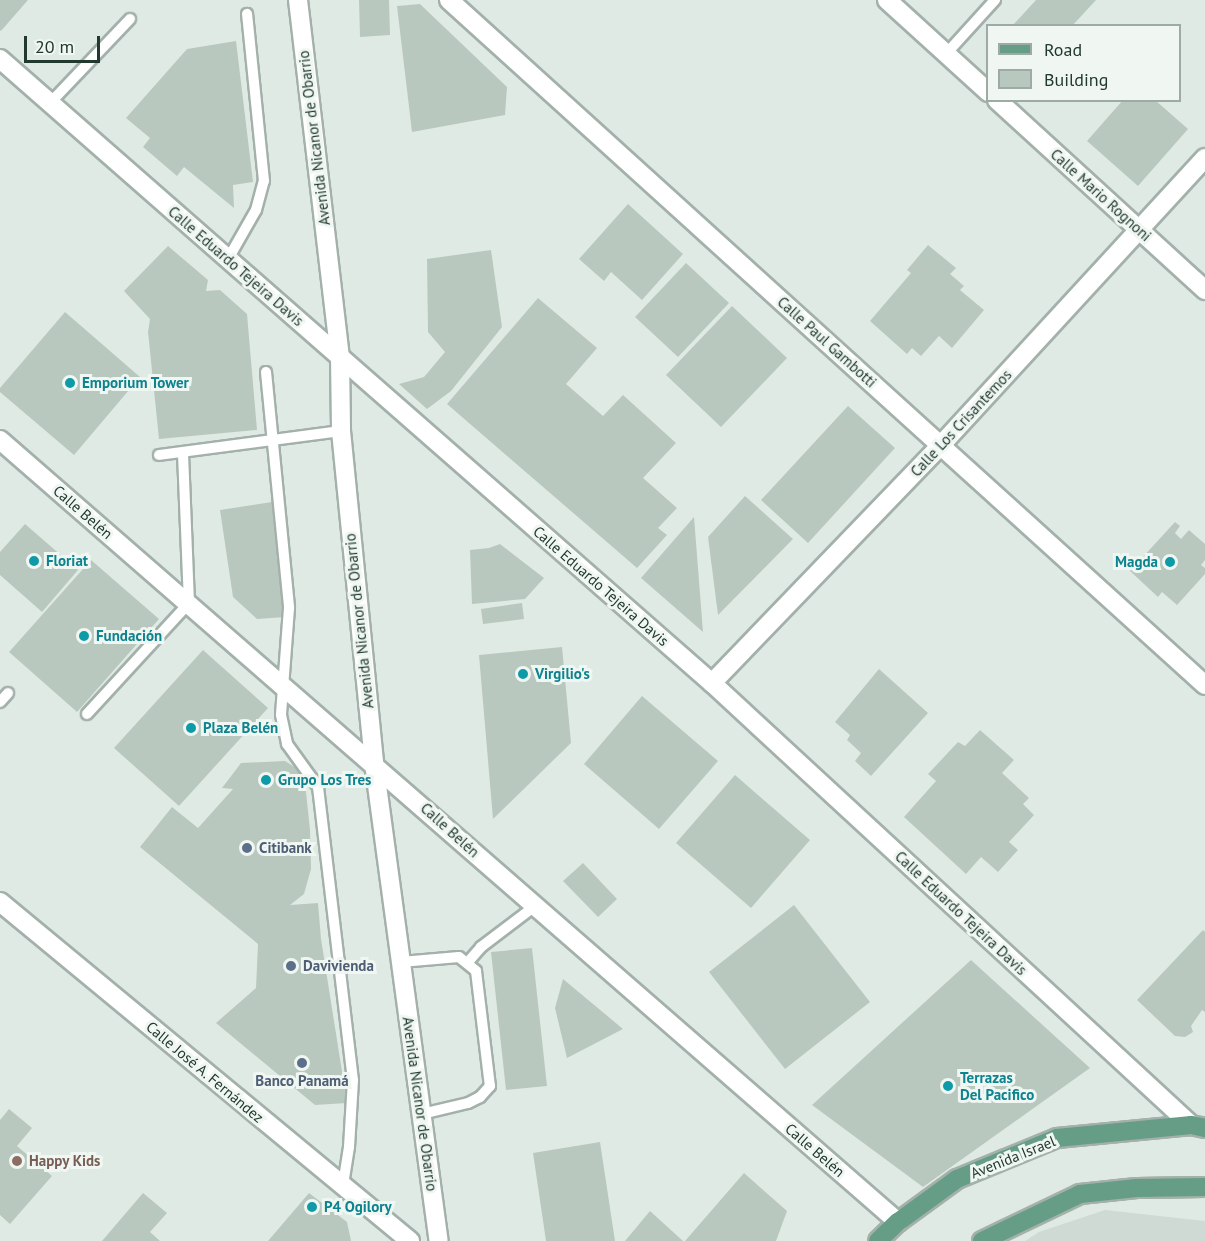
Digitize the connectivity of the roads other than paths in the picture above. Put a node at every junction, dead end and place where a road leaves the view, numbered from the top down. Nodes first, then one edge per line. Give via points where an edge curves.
1 (298, 0) edge
2 (449, 0) edge
3 (887, 0) edge
4 (995, 0) edge
5 (247, 14) dead end
6 (130, 19) dead end
7 (946, 54) junction
8 (0, 59) edge
9 (986, 91) edge
10 (999, 102) edge
11 (50, 103) junction
12 (1205, 158) edge
13 (1139, 230) junction
14 (228, 259) junction
15 (1205, 290) edge
16 (340, 357) junction
17 (266, 372) dead end
18 (340, 431) junction
19 (0, 440) edge
20 (274, 440) junction
21 (941, 445) junction
22 (183, 453) junction
23 (159, 455) dead end
24 (189, 603) junction
25 (281, 683) junction
26 (712, 683) junction
27 (1205, 685) edge
28 (8, 693) dead end
29 (0, 702) edge
30 (87, 714) dead end
31 (374, 763) junction
32 (0, 902) edge
33 (535, 906) junction
34 (401, 962) junction
35 (468, 962) junction
36 (422, 1114) junction
37 (1198, 1127) edge
38 (343, 1185) junction
39 (1205, 1187) edge
40 (898, 1222) junction
41 (410, 1241) edge
42 (439, 1241) edge
43 (878, 1241) edge
44 (982, 1241) edge

1 - 16 street, Avenida Nicanor de Obarrio
2 - 21 street, Calle Paul Gambotti
3 - 7 street
4 - 7 lane
5 - 14 lane via 264,181 256,210
6 - 11 lane
7 - 9 street
8 - 11 street, Calle Eduardo Tejeira Davis
10 - 13 street, Calle Mario Rognoni
11 - 14 street, Calle Eduardo Tejeira Davis
12 - 13 street, Calle Los Crisantemos
13 - 15 street, Calle Mario Rognoni
13 - 21 street, Calle Los Crisantemos
14 - 16 street, Calle Eduardo Tejeira Davis
16 - 18 street, Avenida Nicanor de Obarrio
16 - 26 street, Calle Eduardo Tejeira Davis
17 - 20 lane
18 - 20 lane
18 - 31 street, Avenida Nicanor de Obarrio
19 - 24 street, Calle Belén
20 - 22 lane
20 - 25 lane via 289,608
21 - 26 street, Calle Los Crisantemos
21 - 27 street, Calle Paul Gambotti
22 - 23 lane
22 - 24 lane
24 - 25 street, Calle Belén
24 - 30 lane
25 - 31 street, Calle Belén
25 - 38 lane via 281,715 287,744 318,787 320,799 353,1080
26 - 37 street, Calle Eduardo Tejeira Davis
28 - 29 lane
31 - 33 street, Calle Belén
31 - 34 street, Avenida Nicanor de Obarrio
32 - 38 street, Calle José A. Fernández
33 - 35 lane via 481,946
33 - 40 street, Calle Belén
34 - 35 lane via 459,957
34 - 36 street, Avenida Nicanor de Obarrio
35 - 36 lane via 476,971 490,1086 468,1103
36 - 42 street, Avenida Nicanor de Obarrio
37 - 40 main road, Avenida Israel via 1057,1138 957,1179
38 - 41 street, Calle José A. Fernández
39 - 44 main road via 1080,1194
40 - 43 main road, Avenida Israel

